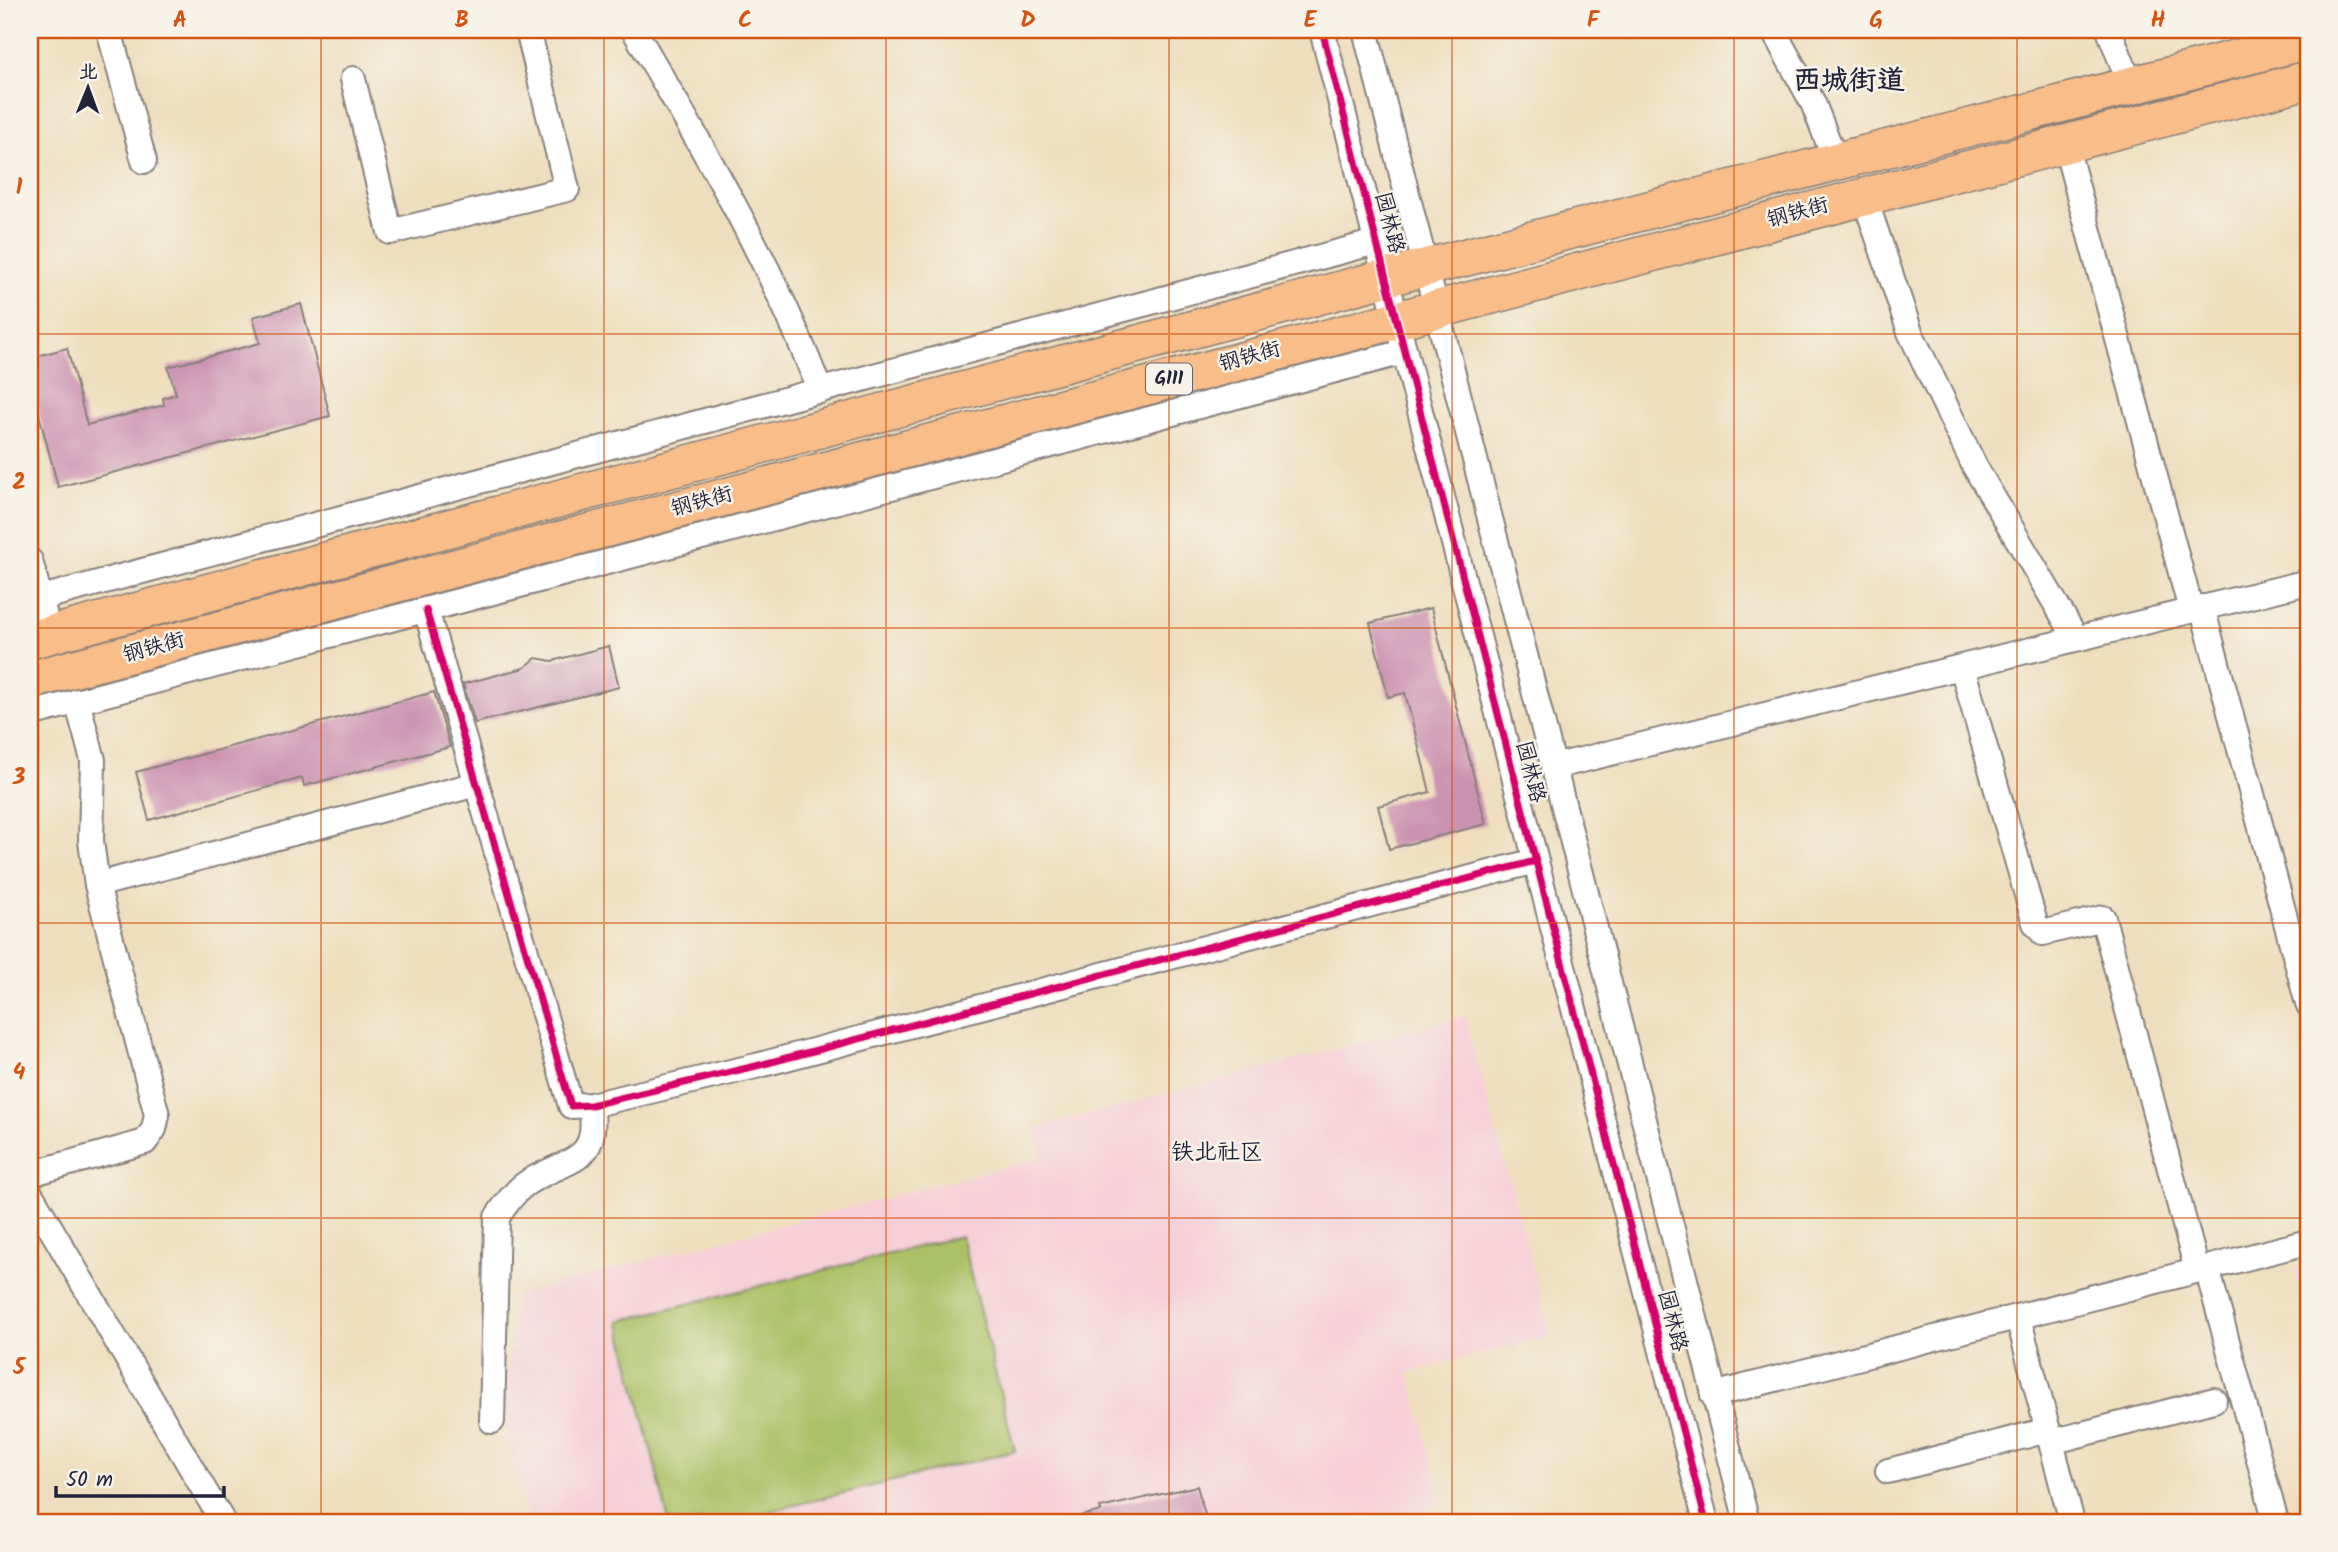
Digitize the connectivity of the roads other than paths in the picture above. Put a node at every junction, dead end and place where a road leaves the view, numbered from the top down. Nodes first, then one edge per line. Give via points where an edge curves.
1 (109, 30) edge
2 (528, 30) edge
3 (634, 30) edge
4 (1322, 30) edge
5 (1365, 30) edge
6 (1773, 30) edge
7 (2109, 30) edge
8 (2308, 40) edge
9 (353, 79) dead end
10 (2308, 79) edge
11 (2131, 86) junction
12 (2065, 144) junction
13 (145, 161) dead end
14 (1836, 162) junction
15 (1864, 196) junction
16 (1376, 242) junction
17 (1426, 268) junction
18 (1385, 278) junction
19 (1436, 308) junction
20 (1400, 335) junction
21 (820, 391) junction
22 (30, 561) edge
23 (2308, 582) edge
24 (35, 600) edge
25 (2197, 609) junction
26 (426, 610) junction
27 (40, 638) edge
28 (2076, 638) junction
29 (1962, 667) junction
30 (30, 680) edge
31 (77, 701) junction
32 (30, 714) edge
33 (1553, 767) junction
34 (477, 783) junction
35 (1535, 861) junction
36 (97, 885) junction
37 (2308, 1004) edge
38 (591, 1105) junction
39 (30, 1174) edge
40 (30, 1193) edge
41 (2308, 1242) edge
42 (2202, 1269) junction
43 (2018, 1317) junction
44 (1713, 1395) junction
45 (2214, 1400) dead end
46 (492, 1421) dead end
47 (2049, 1436) junction
48 (1888, 1471) dead end
49 (223, 1522) edge
50 (1706, 1522) edge
51 (1747, 1522) edge
52 (2072, 1522) edge
53 (2276, 1522) edge

1 - 13 street
2 - 9 street via 567,189 390,232
3 - 21 street via 744,220 793,320
4 - 16 street, 园林路
5 - 17 street, 园林路
6 - 14 street via 1813,103
7 - 11 street
8 - 11 highway, 钢铁街
10 - 12 highway, 钢铁街 / G111
11 - 14 highway, 钢铁街
12 - 15 highway, 钢铁街 / G111
12 - 25 street
14 - 17 highway, 钢铁街
15 - 19 highway, 钢铁街 / G111
15 - 28 street via 1910,332 1976,467
16 - 18 street, 园林路
16 - 21 street
17 - 18 highway, 钢铁街
17 - 19 street, 园林路
18 - 20 street, 园林路
18 - 27 highway, 钢铁街
19 - 20 highway, 钢铁街 / G111
19 - 33 street, 园林路
20 - 26 street
20 - 30 highway, 钢铁街 / G111
20 - 35 street, 园林路
21 - 24 street
22 - 24 street
23 - 25 street
24 - 27 street
25 - 28 street
25 - 37 street
26 - 31 street
26 - 34 street
28 - 29 street
29 - 33 street
29 - 42 street via 2035,923 2043,933 2103,918
31 - 32 street
31 - 36 street via 93,760 91,841
33 - 44 street, 园林路
34 - 36 street
34 - 38 street via 571,1106
35 - 38 street via 756,1066
35 - 50 street, 园林路
36 - 39 street via 157,1115 154,1129 145,1142
38 - 46 street via 595,1131 586,1152 528,1181 497,1217
40 - 49 street
41 - 42 street
42 - 43 street
42 - 53 street
43 - 44 street
43 - 47 street
44 - 51 street, 园林路
45 - 47 street
47 - 48 street
47 - 52 street

